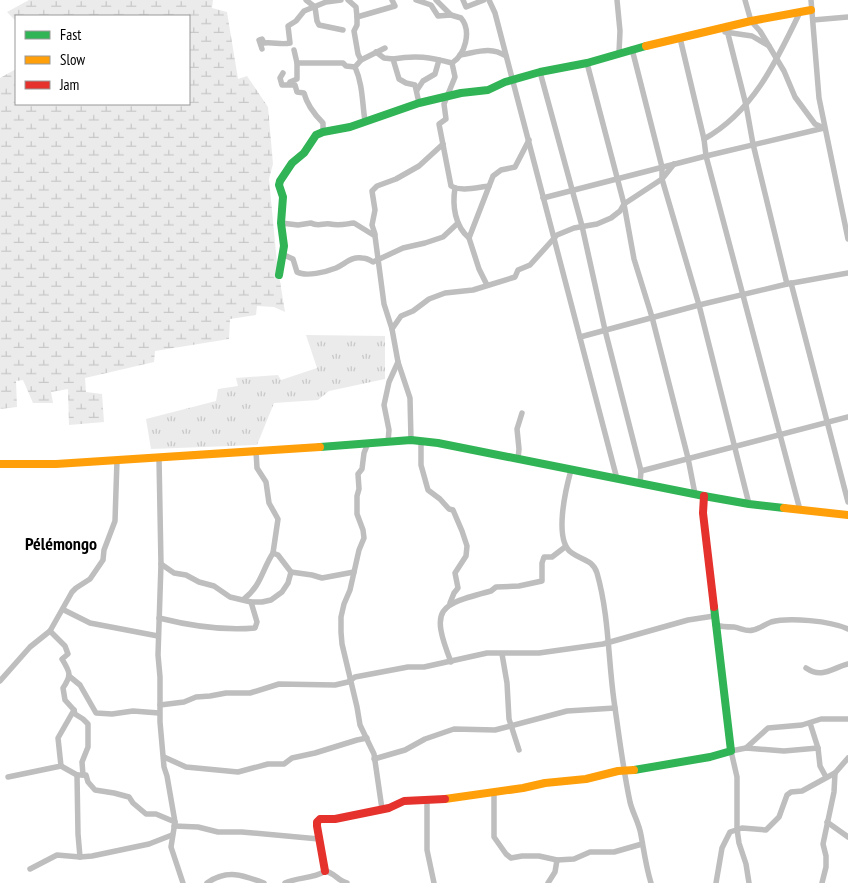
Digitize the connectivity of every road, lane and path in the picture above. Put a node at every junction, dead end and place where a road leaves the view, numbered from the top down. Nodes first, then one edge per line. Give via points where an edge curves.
1 (306, 0) edge
2 (341, 0) edge
3 (348, 0) edge
4 (392, 0) edge
5 (416, 0) edge
6 (436, 0) edge
7 (463, 0) edge
8 (484, 0) edge
9 (490, 0) edge
10 (617, 0) edge
11 (745, 0) edge
12 (810, 0) edge
13 (330, 1) edge
14 (315, 6) junction
15 (466, 7) junction
16 (811, 10) junction
17 (800, 12) junction
18 (450, 15) junction
19 (357, 17) junction
20 (848, 17) edge
21 (813, 20) junction
22 (464, 21) junction
23 (750, 21) junction
24 (717, 29) junction
25 (343, 30) dead end
26 (728, 34) junction
27 (680, 38) junction
28 (769, 46) junction
29 (262, 48) dead end
30 (385, 48) dead end
31 (632, 49) junction
32 (294, 50) dead end
33 (376, 52) junction
34 (619, 52) junction
35 (460, 55) junction
36 (506, 56) junction
37 (393, 59) junction
38 (361, 60) junction
39 (439, 60) junction
40 (776, 60) junction
41 (297, 63) junction
42 (452, 63) junction
43 (587, 63) junction
44 (355, 67) junction
45 (540, 72) junction
46 (283, 74) dead end
47 (512, 80) junction
48 (289, 84) junction
49 (417, 90) junction
50 (448, 96) junction
51 (419, 103) junction
52 (746, 105) junction
53 (365, 121) junction
54 (824, 128) junction
55 (323, 132) junction
56 (704, 139) junction
57 (529, 140) junction
58 (443, 144) junction
59 (752, 144) junction
60 (706, 156) junction
61 (674, 164) junction
62 (662, 167) junction
63 (617, 178) junction
64 (662, 179) junction
65 (489, 186) junction
66 (455, 188) junction
67 (571, 190) junction
68 (543, 198) junction
69 (624, 204) junction
70 (281, 223) junction
71 (458, 223) junction
72 (582, 226) junction
73 (375, 236) junction
74 (470, 238) junction
75 (848, 239) edge
76 (554, 240) junction
77 (284, 255) junction
78 (379, 258) junction
79 (848, 273) edge
80 (279, 275) dead end
81 (789, 284) junction
82 (487, 285) junction
83 (742, 294) junction
84 (699, 305) junction
85 (652, 317) junction
86 (392, 329) junction
87 (605, 330) junction
88 (580, 337) junction
89 (398, 362) junction
90 (522, 413) dead end
91 (848, 417) edge
92 (828, 423) junction
93 (780, 435) junction
94 (412, 440) junction
95 (421, 441) junction
96 (388, 442) junction
97 (368, 443) junction
98 (734, 447) junction
99 (256, 451) junction
100 (160, 458) junction
101 (688, 458) junction
102 (518, 459) junction
103 (117, 460) junction
104 (0, 464) edge
105 (571, 470) junction
106 (641, 471) junction
107 (616, 479) junction
108 (640, 483) junction
109 (695, 494) junction
110 (704, 496) junction
111 (848, 502) edge
112 (749, 504) junction
113 (800, 510) junction
114 (848, 515) edge
115 (565, 547) junction
116 (273, 553) junction
117 (161, 564) junction
118 (291, 572) junction
119 (354, 572) junction
120 (244, 599) junction
121 (251, 602) junction
122 (450, 603) junction
123 (64, 610) junction
124 (714, 616) junction
125 (159, 618) junction
126 (715, 625) junction
127 (848, 629) edge
128 (50, 631) junction
129 (158, 636) junction
130 (608, 643) junction
131 (502, 654) junction
132 (451, 662) junction
133 (848, 664) edge
134 (806, 668) dead end
135 (69, 676) junction
136 (350, 680) junction
137 (0, 681) edge
138 (160, 704) junction
139 (615, 708) junction
140 (74, 710) junction
141 (159, 713) junction
142 (848, 719) edge
143 (810, 723) junction
144 (511, 726) junction
145 (367, 738) junction
146 (746, 748) junction
147 (818, 748) junction
148 (519, 750) dead end
149 (731, 751) junction
150 (164, 757) junction
151 (848, 758) edge
152 (374, 760) junction
153 (61, 766) junction
154 (625, 770) junction
155 (835, 773) junction
156 (80, 775) junction
157 (8, 777) dead end
158 (826, 778) junction
159 (494, 792) junction
160 (427, 800) junction
161 (382, 809) junction
162 (827, 822) junction
163 (175, 824) junction
164 (737, 829) junction
165 (172, 835) junction
166 (848, 837) edge
167 (319, 839) junction
168 (642, 844) junction
169 (80, 858) junction
170 (557, 860) junction
171 (30, 868) dead end
172 (325, 871) junction
173 (183, 883) edge
174 (207, 883) edge
175 (264, 883) edge
176 (285, 883) edge
177 (347, 883) edge
178 (434, 883) edge
179 (548, 883) edge
180 (651, 883) edge
181 (716, 883) edge
182 (749, 883) edge
183 (822, 883) edge

1 - 14 street
2 - 13 street
3 - 19 street via 356,7
4 - 19 street via 395,6
5 - 18 street via 431,5 438,16
6 - 18 street
7 - 15 street
8 - 15 street
9 - 36 street
10 - 34 street
11 - 23 street
12 - 16 street
13 - 14 street
14 - 25 street via 319,25
14 - 29 street via 304,11 288,26 290,43 264,43 262,39 259,40
15 - 22 street
16 - 17 street
16 - 21 street
17 - 23 street
17 - 40 street
18 - 22 street
19 - 38 street via 354,32
20 - 21 street
21 - 54 street via 817,86
22 - 35 street via 466,40
23 - 24 street
23 - 28 street
24 - 26 street
24 - 27 street
26 - 28 street via 752,36
26 - 52 street
27 - 31 street
27 - 56 street
28 - 40 street
30 - 33 street
31 - 34 street
31 - 62 street
32 - 41 street
33 - 37 street via 384,58
33 - 38 street
34 - 43 street
35 - 36 street via 488,50
35 - 42 street
36 - 47 street
37 - 39 street via 418,56
37 - 49 street via 399,79 415,85
38 - 44 street
39 - 42 street
39 - 49 street via 436,74 423,81
40 - 52 street
40 - 54 street via 795,97 815,124
41 - 44 street via 343,63
41 - 48 street via 297,79
42 - 50 street via 455,77
43 - 45 street
43 - 63 street
44 - 53 street via 362,82
45 - 47 street
45 - 67 street
46 - 48 street via 280,78 282,85
47 - 50 street via 488,90
47 - 57 street
48 - 55 street via 295,85 297,92 304,93 306,102 323,123
49 - 51 street
50 - 51 street
50 - 58 street via 444,104 446,119 439,124
51 - 53 street
52 - 56 street via 719,131
52 - 59 street
53 - 55 street
54 - 59 street
54 - 75 street
55 - 70 street via 312,139 282,177 279,185 283,197
56 - 60 street
57 - 65 street via 515,168 501,170 493,176
57 - 68 street
58 - 66 street via 451,186
58 - 73 street via 419,166 372,191
59 - 60 street
59 - 81 street
60 - 61 street
60 - 83 street
61 - 62 street
61 - 64 street
62 - 63 street
62 - 64 street
63 - 67 street
63 - 69 street
64 - 69 street
64 - 84 street
65 - 66 street
65 - 74 street
66 - 71 street
67 - 68 street
67 - 72 street
68 - 76 street
69 - 72 street via 611,218
69 - 85 street via 634,259
70 - 73 street via 335,226 354,223
70 - 77 street
71 - 74 street
71 - 78 street via 443,237
72 - 76 street via 557,235
72 - 87 street
73 - 78 street
74 - 82 street
76 - 82 street via 530,265 518,270 515,278
76 - 88 street
77 - 78 street via 293,260 301,274 322,272 361,257 373,262
77 - 80 street
78 - 86 street via 384,304
79 - 81 street
81 - 83 street
81 - 92 street
82 - 86 street via 429,299 401,316
83 - 84 street
83 - 93 street
84 - 85 street
84 - 98 street
85 - 87 street
85 - 101 street
86 - 89 street
87 - 88 street
87 - 106 street
88 - 107 street
89 - 94 street via 410,398
89 - 96 street via 384,405
90 - 102 street via 517,428
91 - 92 street
92 - 93 street
92 - 111 street
93 - 98 street
93 - 113 street
94 - 95 street
94 - 96 street
95 - 102 street
95 - 122 street via 421,466 428,490 453,510 467,546 466,556 455,573 458,588
96 - 97 street
97 - 99 street
97 - 119 street via 358,474 357,514 364,538
98 - 101 street
98 - 112 street
99 - 100 street
99 - 116 street via 257,468 266,482 269,503 278,519
100 - 103 street
100 - 117 street
101 - 106 street
101 - 109 street
102 - 105 street
103 - 104 street
103 - 123 street via 116,521 103,560 90,579 76,588
105 - 107 street
105 - 115 street via 562,517
106 - 108 street
107 - 108 street
108 - 109 street
109 - 110 street
110 - 112 street
110 - 124 street via 704,527
112 - 113 street
113 - 114 street
115 - 122 street via 552,557 544,557 542,581 496,588
115 - 130 street via 595,567 607,618
116 - 118 street
116 - 120 street via 263,576
117 - 120 street via 174,573 214,586 230,597
117 - 125 street
118 - 119 street via 322,578
118 - 121 street via 282,592 271,600
119 - 136 street via 341,616 342,644
120 - 121 street
121 - 125 street via 257,622 255,628 200,627
122 - 132 street via 439,622
123 - 128 street
123 - 129 street via 90,623
124 - 126 street
124 - 130 street
125 - 129 street
126 - 127 street via 754,630 772,622 808,621
126 - 149 street
128 - 135 street via 65,646 68,654 62,659
128 - 137 street via 30,647
129 - 138 street
130 - 131 street via 539,653
130 - 139 street
131 - 132 street
131 - 144 street
132 - 136 street via 408,667
133 - 134 street via 822,673
135 - 140 street via 63,688 65,700
135 - 141 street via 80,685 96,713
136 - 138 street via 335,685 279,684 250,693 226,693
136 - 145 street via 360,725
138 - 141 street
139 - 144 street via 567,712
139 - 154 street
140 - 153 street via 58,738
140 - 156 street via 88,724 88,747
141 - 150 street
142 - 143 street via 822,719
143 - 146 street via 768,728
143 - 147 street
144 - 148 street
144 - 152 street via 494,730 454,729
145 - 150 street via 292,758 284,764 268,764 238,772 186,767
145 - 152 street
146 - 147 street via 773,752
146 - 149 street
147 - 158 street via 820,766
149 - 154 street
149 - 164 street via 736,778
150 - 163 street
151 - 155 street
152 - 161 street
153 - 156 street
153 - 157 street
154 - 159 street
154 - 168 street
155 - 158 street
155 - 162 street
156 - 163 street via 86,775 95,790 129,797 146,814 156,814
156 - 169 street
158 - 164 street via 802,791 791,792 779,817 766,830
159 - 160 street
159 - 170 street via 494,837 506,854 511,858 539,856
160 - 161 street via 404,801
160 - 178 street via 427,850
161 - 167 street via 319,820
162 - 166 street
162 - 183 street via 823,844 826,867
163 - 165 street
163 - 167 street via 218,832
164 - 181 street via 730,832 724,842
164 - 182 street
165 - 169 street via 149,844
165 - 173 street via 172,854
167 - 172 street
168 - 170 street via 614,852 590,852 577,858
168 - 180 street
169 - 171 street via 57,855
170 - 179 street via 555,872
172 - 176 street
172 - 177 street
174 - 175 street via 237,874

